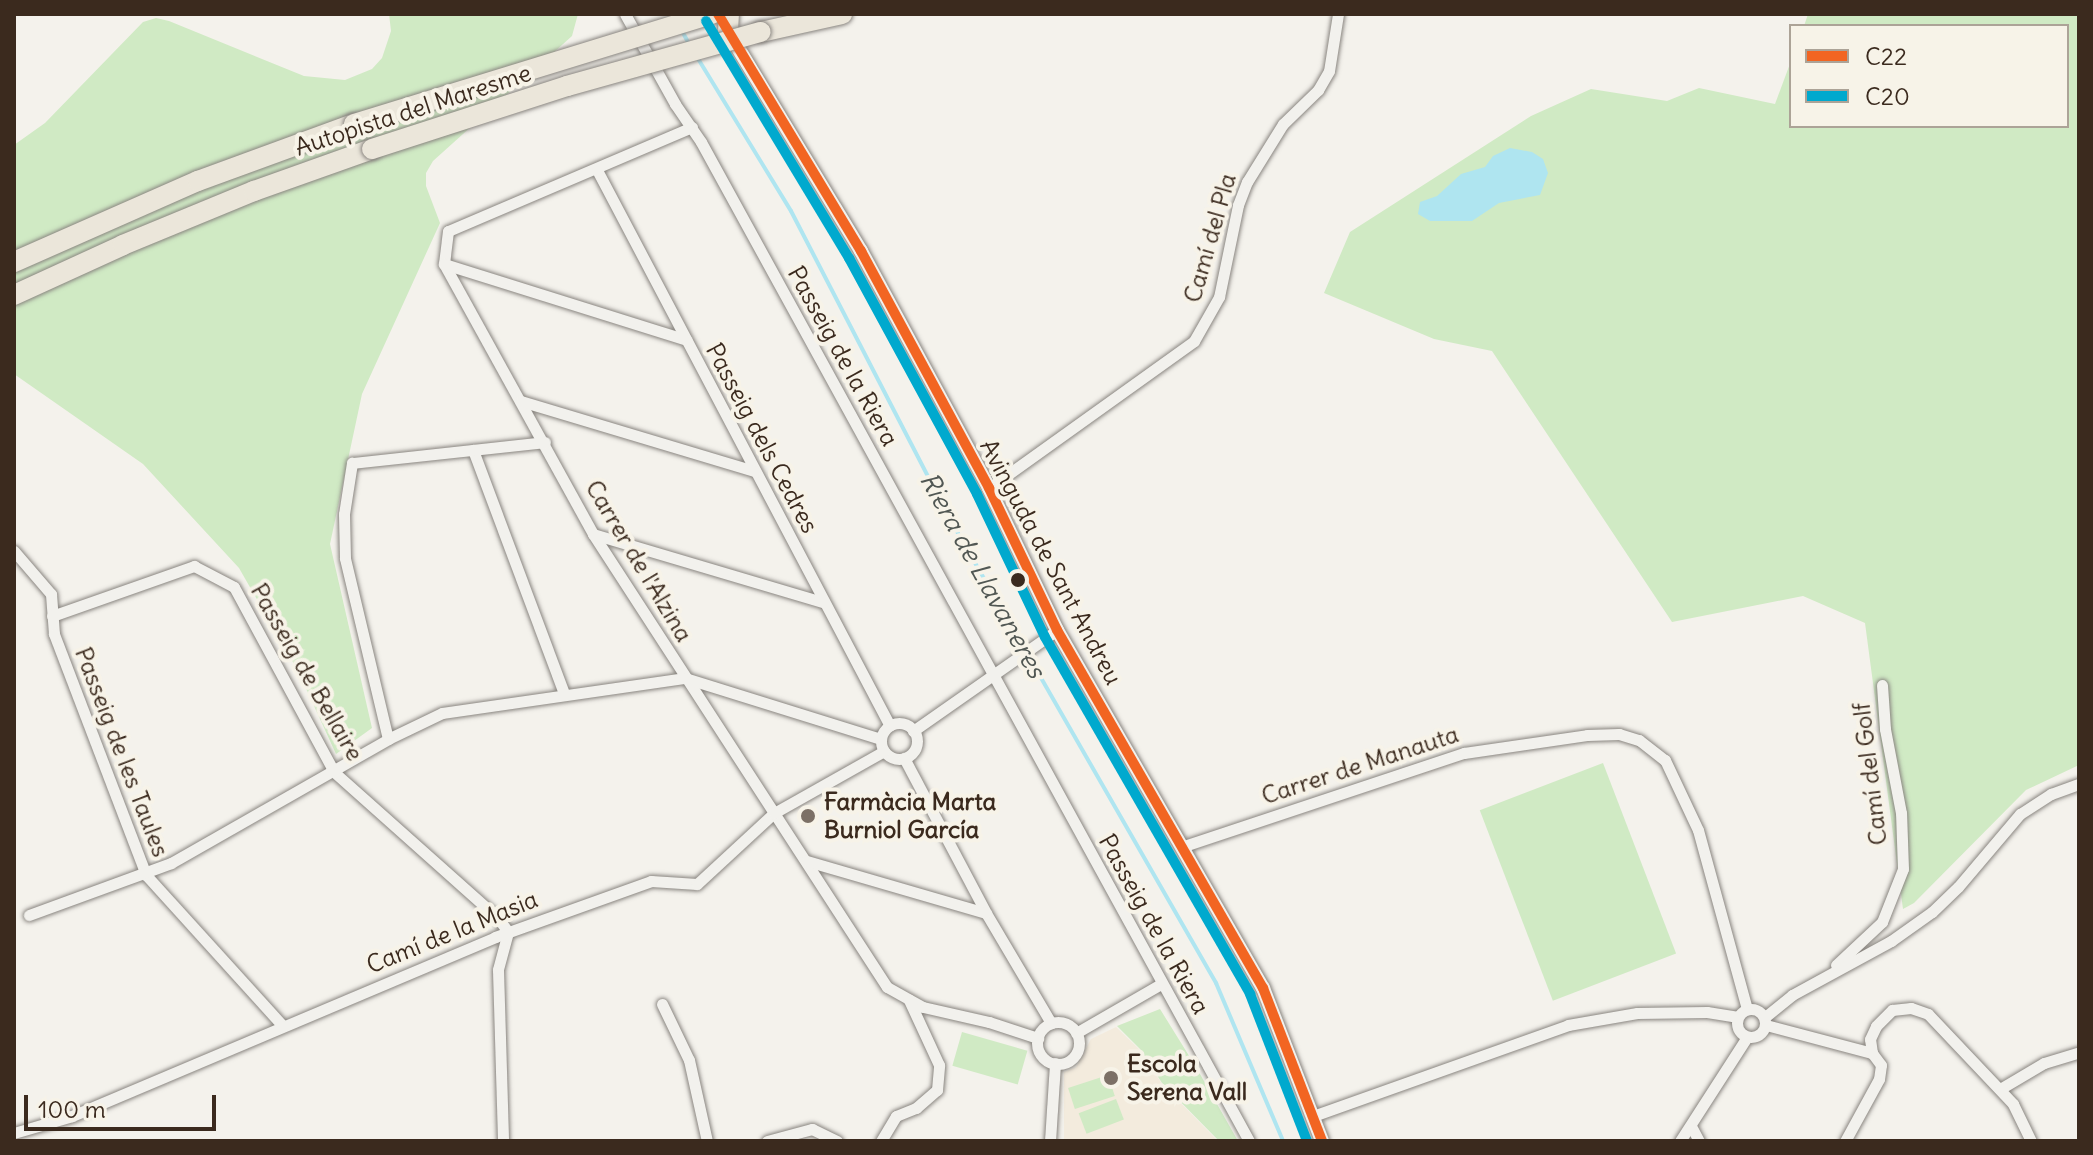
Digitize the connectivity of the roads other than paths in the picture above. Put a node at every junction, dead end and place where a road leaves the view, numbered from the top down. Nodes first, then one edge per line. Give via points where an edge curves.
1 (625, 14) edge
2 (711, 14) edge
3 (842, 14) edge
4 (1338, 14) edge
5 (725, 20) edge
6 (692, 127) junction
7 (597, 170) junction
8 (14, 262) edge
9 (444, 264) junction
10 (14, 295) edge
11 (686, 340) junction
12 (521, 401) junction
13 (545, 442) junction
14 (473, 450) junction
15 (755, 471) junction
16 (989, 488) junction
17 (593, 534) junction
18 (14, 551) edge
19 (823, 602) junction
20 (52, 616) junction
21 (1057, 630) junction
22 (991, 676) junction
23 (685, 678) junction
24 (1882, 685) dead end
25 (564, 693) junction
26 (890, 726) junction
27 (913, 731) junction
28 (388, 739) junction
29 (883, 745) junction
30 (904, 758) junction
31 (334, 772) junction
32 (2079, 784) edge
33 (774, 813) junction
34 (1184, 846) junction
35 (807, 861) junction
36 (146, 875) junction
37 (986, 913) junction
38 (29, 915) dead end
39 (508, 932) junction
40 (1827, 973) junction
41 (1161, 984) junction
42 (908, 999) junction
43 (662, 1004) dead end
44 (1742, 1013) junction
45 (1766, 1021) junction
46 (1051, 1023) junction
47 (282, 1025) junction
48 (1076, 1033) junction
49 (1747, 1037) junction
50 (1038, 1038) junction
51 (2079, 1052) edge
52 (1872, 1053) junction
53 (1055, 1063) junction
54 (2000, 1089) junction
55 (1313, 1116) junction
56 (1691, 1126) junction
57 (14, 1133) edge
58 (503, 1141) edge
59 (707, 1141) edge
60 (767, 1141) edge
61 (837, 1141) edge
62 (881, 1141) edge
63 (1050, 1141) edge
64 (1249, 1141) edge
65 (1322, 1141) edge
66 (1680, 1141) edge
67 (1699, 1141) edge
68 (1845, 1141) edge
69 (2031, 1141) edge

1 - 6 street, Passeig de la Riera
2 - 8 highway, Autopista del Maresme, bridge via 354,124 198,181
3 - 10 highway, Autopista del Maresme, bridge via 567,86 372,149 254,191
4 - 16 street, Camí del Pla via 1329,71 1276,134 1247,182 1219,297 1194,341
5 - 16 street, Avinguda de Sant Andreu via 861,251
6 - 7 street
6 - 22 street, Passeig de la Riera
7 - 9 street via 448,231
7 - 11 street, Passeig dels Cedres
9 - 11 street
9 - 12 street, Carrer de l'Alzina
11 - 15 street, Passeig dels Cedres
12 - 13 street, Carrer de l'Alzina
12 - 15 street
13 - 14 street
13 - 17 street, Carrer de l'Alzina
14 - 25 street
14 - 28 street via 352,463 344,514 345,558
15 - 19 street, Passeig dels Cedres
16 - 21 street, Avinguda de Sant Andreu
17 - 19 street
17 - 23 street, Carrer de l'Alzina
18 - 20 street, Passeig de les Taules via 51,594
19 - 26 street, Passeig dels Cedres
20 - 31 street, Passeig de Bellaire via 194,566 234,587
20 - 36 street, Passeig de les Taules via 54,634
21 - 22 street
21 - 34 street, Avinguda de Sant Andreu
22 - 27 street
22 - 41 street, Passeig de la Riera
23 - 25 street
23 - 29 street
23 - 33 street, Carrer de l'Alzina
24 - 40 street, Camí del Golf via 1901,813 1903,869 1882,922
25 - 28 street via 442,713
26 - 27 street via 903,724
26 - 29 street
27 - 30 street via 916,745
28 - 31 street
29 - 30 street via 893,758
29 - 33 street, Camí de la Masia
30 - 37 street
31 - 36 street
31 - 39 street, Passeig de Bellaire
32 - 40 street via 2020,814 1932,912 1891,941
33 - 35 street, Carrer de l'Alzina
33 - 39 street, Camí de la Masia via 697,884 651,881
34 - 44 street, Carrer de Manauta via 1464,753 1619,734 1654,748 1676,779 1698,830
34 - 55 street, Avinguda de Sant Andreu via 1263,988
35 - 37 street
35 - 42 street, Carrer de l'Alzina via 887,987
36 - 38 street
36 - 47 street, Passeig de les Taules
37 - 46 street
39 - 47 street, Camí de la Masia
39 - 58 street via 498,970
40 - 45 street
41 - 48 street
41 - 64 street, Passeig de la Riera
42 - 50 street, Carrer de l'Alzina
42 - 62 street via 939,1065 937,1090 896,1116
43 - 59 street via 689,1060
44 - 45 street
44 - 49 street, Carrer de Manauta via 1738,1028
44 - 55 street via 1637,1013 1568,1025
45 - 49 street via 1757,1035
45 - 52 street
46 - 48 street via 1066,1024
46 - 50 street
47 - 57 street, Camí de la Masia via 72,1116
48 - 53 street via 1076,1055
49 - 56 street
50 - 53 street via 1040,1054
51 - 54 street via 2044,1063
52 - 54 street via 1870,1039 1876,1026 1892,1010 1911,1008 1944,1028
52 - 68 street via 1881,1065 1879,1079
53 - 63 street
54 - 69 street
55 - 65 street, Avinguda de Sant Andreu
56 - 66 street
56 - 67 street
60 - 61 street via 812,1129

